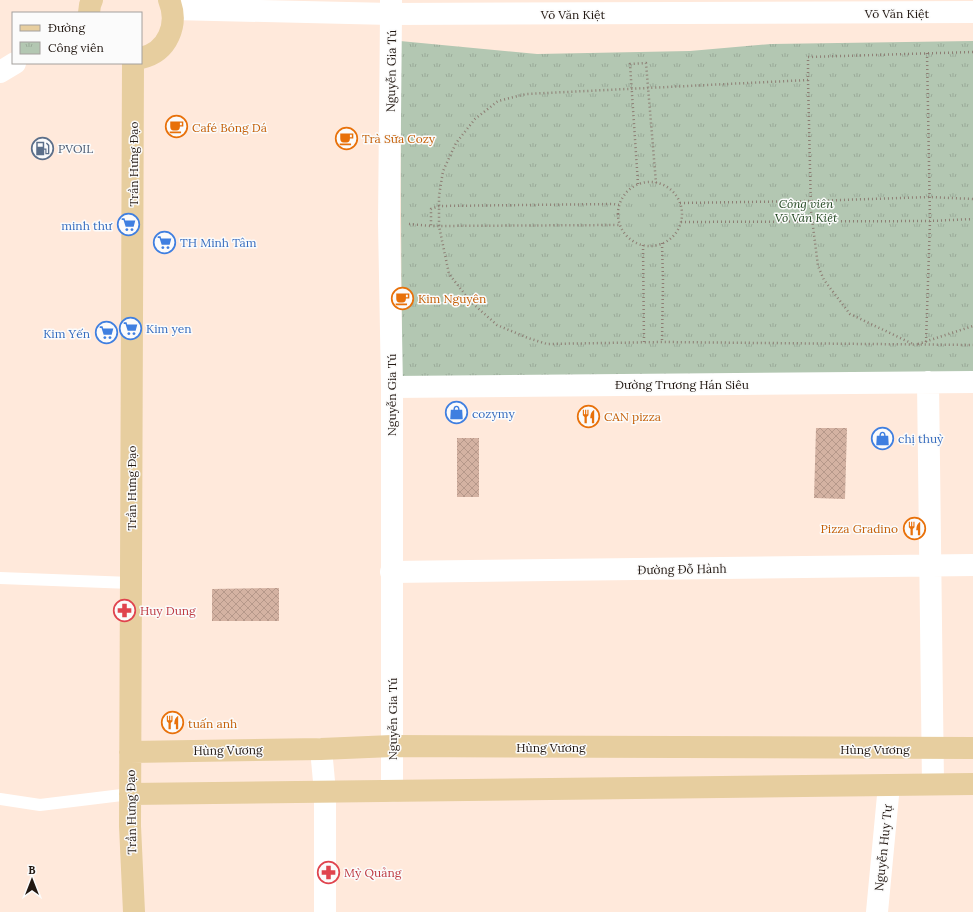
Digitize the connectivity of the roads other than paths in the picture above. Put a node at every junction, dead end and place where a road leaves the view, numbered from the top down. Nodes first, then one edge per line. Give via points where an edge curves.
1 (92, 0) edge
2 (171, 4) edge
3 (933, 6) edge
4 (391, 7) edge
5 (89, 12) edge
6 (973, 12) edge
7 (142, 58) edge
8 (13, 64) edge
9 (133, 64) edge
10 (0, 72) edge
11 (928, 382) junction
12 (973, 382) edge
13 (392, 387) junction
14 (973, 565) edge
15 (930, 566) junction
16 (391, 572) junction
17 (0, 578) edge
18 (131, 584) junction
19 (392, 746) junction
20 (973, 748) edge
21 (321, 749) junction
22 (933, 749) junction
23 (130, 752) junction
24 (933, 784) junction
25 (973, 784) edge
26 (889, 785) junction
27 (392, 791) junction
28 (325, 792) junction
29 (130, 794) junction
30 (0, 799) edge
31 (134, 912) edge
32 (325, 912) edge
33 (877, 912) edge

1 - 5 main road
2 - 4 street, Võ Văn Kiệt
2 - 7 main road via 173,24 169,37 160,48 148,57
3 - 4 street, Võ Văn Kiệt
3 - 6 street, Võ Văn Kiệt
4 - 13 street, Nguyễn Gia Tú via 389,222
8 - 10 street
9 - 18 main road, Trần Hưng Đạo
11 - 12 street, Đường Trương Hán Siêu
11 - 13 street, Đường Trương Hán Siêu
11 - 15 street
13 - 16 street, Nguyễn Gia Tú
14 - 15 street, Đường Đỗ Hành
15 - 16 street, Đường Đỗ Hành
15 - 22 street
16 - 19 street, Nguyễn Gia Tú
17 - 18 lane
18 - 23 main road, Trần Hưng Đạo
19 - 21 main road, Hùng Vương
19 - 22 main road, Hùng Vương
19 - 27 street, Nguyễn Gia Tú
20 - 22 main road, Hùng Vương
21 - 23 main road, Hùng Vương
21 - 28 street
22 - 24 street
23 - 29 main road, Trần Hưng Đạo
24 - 25 main road
24 - 26 main road
26 - 27 main road
26 - 33 street, Nguyễn Huy Tự
27 - 28 main road
28 - 29 main road
28 - 32 street
29 - 30 lane via 40,805
29 - 31 main road, Trần Hưng Đạo

